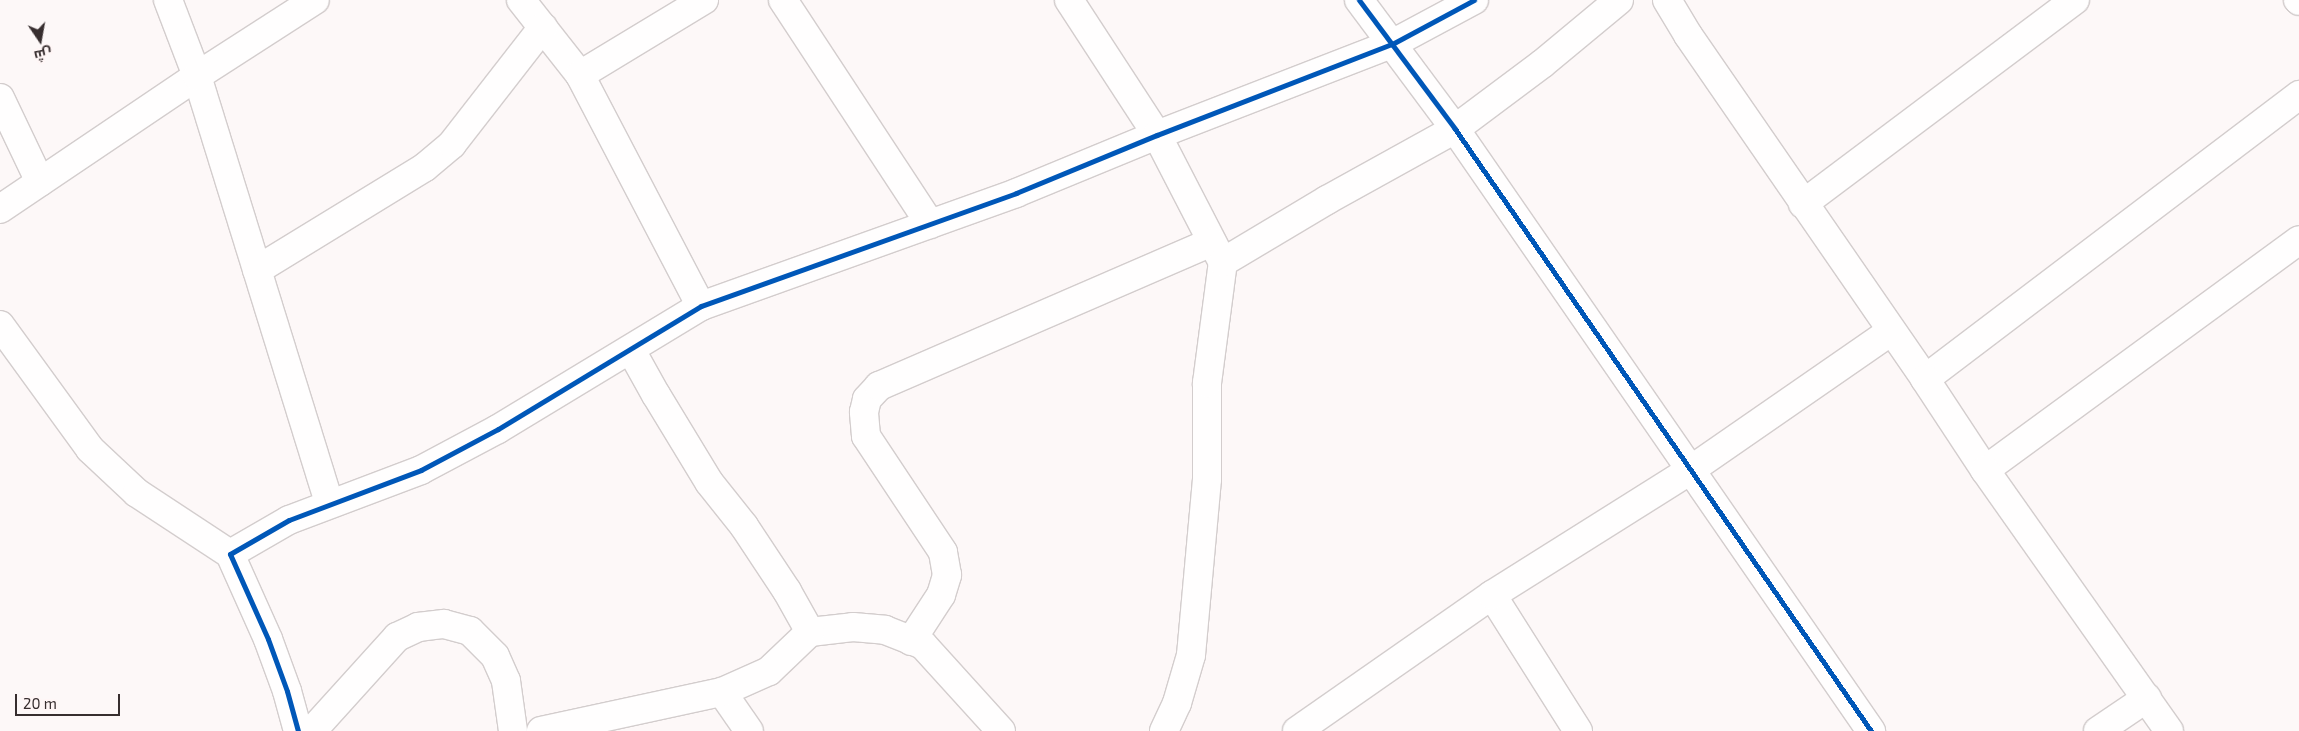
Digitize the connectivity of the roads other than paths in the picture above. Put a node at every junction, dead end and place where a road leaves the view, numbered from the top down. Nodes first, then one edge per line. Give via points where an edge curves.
1 (168, 0) edge
2 (315, 0) edge
3 (521, 0) edge
4 (704, 0) edge
5 (783, 0) edge
6 (1069, 0) edge
7 (1359, 0) edge
8 (1474, 0) edge
9 (1618, 0) edge
10 (1667, 0) edge
11 (2076, 0) edge
12 (542, 27) junction
13 (1392, 44) junction
14 (580, 75) junction
15 (197, 76) junction
16 (2299, 95) edge
17 (0, 98) edge
18 (1455, 129) junction
19 (1157, 135) junction
20 (40, 182) junction
21 (1803, 204) junction
22 (0, 209) edge
23 (930, 224) junction
24 (2299, 240) edge
25 (1217, 252) junction
26 (257, 270) junction
27 (701, 306) junction
28 (0, 325) edge
29 (1891, 331) junction
30 (632, 350) junction
31 (1925, 379) junction
32 (1692, 469) junction
33 (1985, 470) junction
34 (329, 504) junction
35 (230, 554) junction
36 (1492, 595) junction
37 (810, 632) junction
38 (911, 641) junction
39 (722, 692) junction
40 (2146, 698) junction
41 (298, 731) edge
42 (312, 731) edge
43 (513, 731) edge
44 (541, 731) edge
45 (750, 731) edge
46 (1001, 731) edge
47 (1164, 731) edge
48 (1297, 731) edge
49 (1578, 731) edge
50 (1871, 731) edge
51 (2098, 731) edge
52 (2169, 731) edge

1 - 15 street
2 - 15 street
3 - 12 street
4 - 14 street
5 - 23 street
6 - 19 street
7 - 13 street
8 - 13 street
9 - 18 street via 1542,64
10 - 21 street
11 - 21 street
12 - 14 street
12 - 26 street via 452,144 425,167
13 - 18 street
13 - 19 street
14 - 27 street
15 - 20 street
15 - 26 street
16 - 31 street
17 - 20 street
18 - 25 street via 1327,200
18 - 32 street
19 - 23 street via 1016,194
19 - 25 street
20 - 22 street
21 - 29 street
23 - 27 street
24 - 33 street
25 - 38 street via 879,386 868,399 864,412 866,436 942,552 947,575 941,595
25 - 47 street via 1208,383 1207,478 1191,655 1177,703
26 - 34 street
27 - 30 street
28 - 35 street via 90,449 136,493
29 - 31 street
29 - 32 street
30 - 34 street via 421,470
30 - 37 street via 709,482 755,542
31 - 33 street
32 - 36 street
32 - 50 street
33 - 40 street
34 - 35 street via 289,520
35 - 41 street via 268,639
36 - 48 street
36 - 49 street
37 - 38 street via 853,627 885,630
37 - 39 street via 769,671
38 - 46 street via 923,645
39 - 44 street
39 - 45 street
40 - 51 street
40 - 52 street
42 - 43 street via 397,637 418,627 444,624 470,631 495,656 506,681

